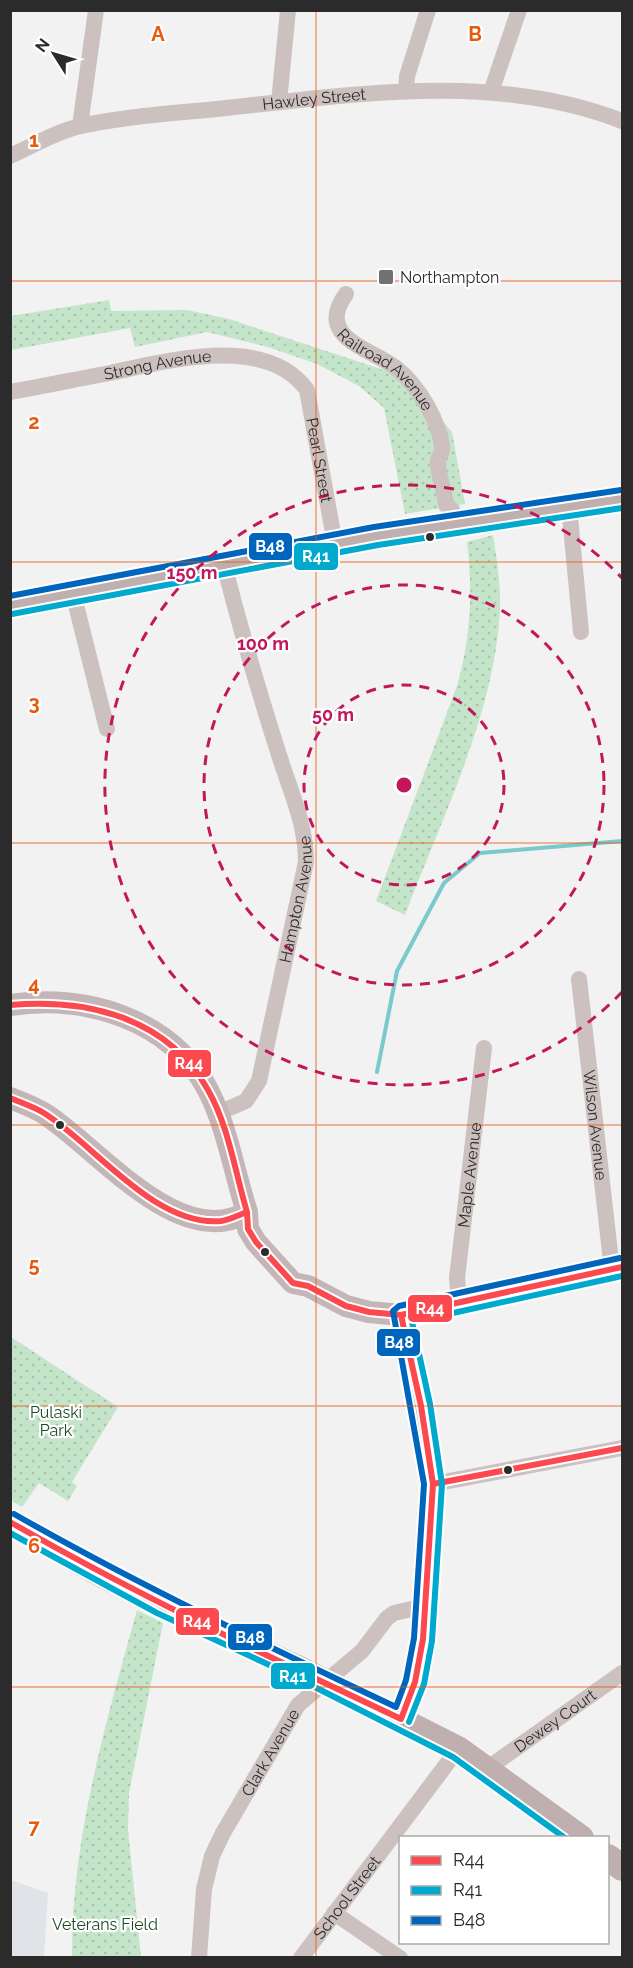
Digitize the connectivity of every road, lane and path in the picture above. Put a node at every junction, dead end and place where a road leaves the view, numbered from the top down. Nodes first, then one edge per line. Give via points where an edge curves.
1 (96, 10) edge
2 (288, 10) edge
3 (428, 10) edge
4 (519, 10) edge
5 (406, 91) junction
6 (490, 92) junction
7 (279, 102) junction
8 (622, 122) edge
9 (80, 126) junction
10 (10, 156) edge
11 (346, 294) dead end
12 (300, 381) joint
13 (10, 392) edge
14 (622, 499) edge
15 (569, 506) junction
16 (454, 517) junction
17 (335, 544) junction
18 (224, 564) junction
19 (73, 594) junction
20 (10, 605) edge
21 (581, 632) dead end
22 (107, 729) dead end
23 (579, 979) dead end
24 (10, 1005) edge
25 (484, 1047) dead end
26 (10, 1098) edge
27 (218, 1113) junction
28 (247, 1212) junction
29 (617, 1268) edge
30 (459, 1302) junction
31 (401, 1315) junction
32 (622, 1448) edge
33 (433, 1484) junction
34 (10, 1522) edge
35 (425, 1606) junction
36 (622, 1673) edge
37 (401, 1719) junction
38 (459, 1749) junction
39 (488, 1768) junction
40 (578, 1836) edge
41 (609, 1858) edge
42 (622, 1868) edge
43 (334, 1913) junction
44 (199, 1958) edge
45 (301, 1958) edge
46 (400, 1958) edge

1 - 9 street
2 - 7 street
3 - 5 street
4 - 6 street
5 - 6 street, Hawley Street
5 - 7 street, Hawley Street
6 - 8 street, Hawley Street via 559,103
7 - 9 street, Hawley Street
9 - 10 street, Hawley Street
11 - 16 street, Railroad Avenue via 338,313 339,329 354,344 396,368 432,415 442,450 438,460 446,506
12 - 13 street, Strong Avenue via 272,364 209,355
12 - 17 street, Pearl Street via 310,398
14 - 15 main road
15 - 16 main road
15 - 21 street
16 - 17 main road
17 - 18 main road
18 - 19 main road
18 - 27 street, Hampton Avenue via 263,704 294,796 306,862 259,1081 246,1101
19 - 20 main road
19 - 22 street
23 - 29 street, Wilson Avenue
24 - 27 street via 90,1007 144,1025 185,1057
25 - 30 street, Maple Avenue via 457,1278
26 - 28 street via 50,1117 135,1185 181,1215 212,1222 236,1219
27 - 28 street
28 - 31 street via 248,1229 264,1253 293,1283 308,1286 346,1306
29 - 30 street
30 - 31 street
31 - 33 street
32 - 33 street
33 - 35 street
34 - 37 main road, bridge via 161,1605
35 - 37 street via 419,1663
35 - 44 street, Clark Avenue via 387,1618 362,1651 298,1705 212,1856 204,1889
36 - 39 street, Dewey Court
37 - 38 main road
38 - 39 main road
38 - 43 street, School Street
39 - 40 main road
41 - 42 main road
43 - 45 street, School Street
43 - 46 street

